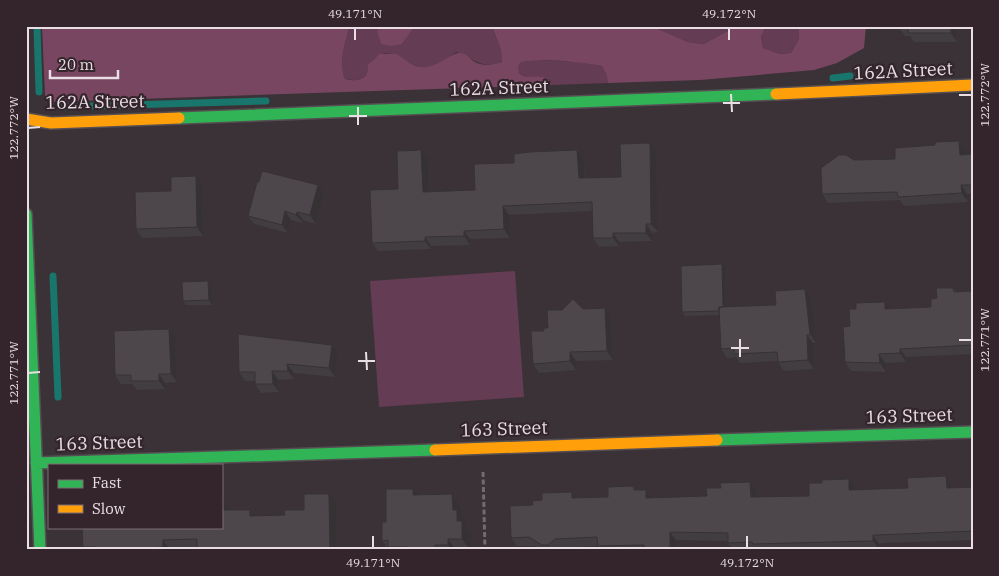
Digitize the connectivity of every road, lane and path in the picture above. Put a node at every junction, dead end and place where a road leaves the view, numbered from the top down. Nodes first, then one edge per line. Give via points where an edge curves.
1 (973, 85) edge
2 (26, 119) edge
3 (26, 214) edge
4 (973, 432) edge
5 (36, 463) junction
6 (482, 471) dead end
7 (40, 550) edge
8 (485, 550) edge

1 - 2 street, 162A Street via 51,123
3 - 5 street
4 - 5 street, 163 Street
5 - 7 street
6 - 8 path

